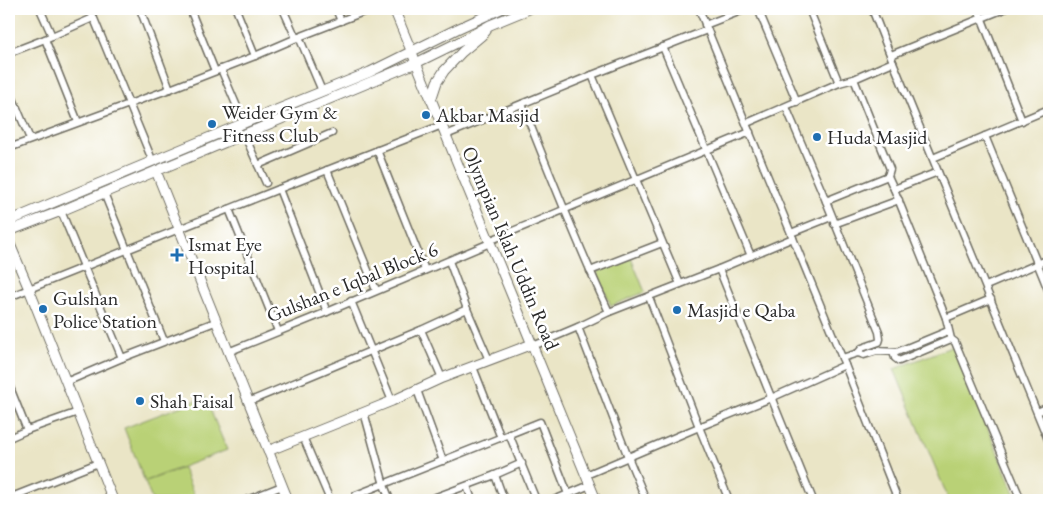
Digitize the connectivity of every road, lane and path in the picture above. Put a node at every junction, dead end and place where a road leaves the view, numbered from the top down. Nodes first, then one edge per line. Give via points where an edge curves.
1 (40, 9) edge
2 (90, 9) edge
3 (140, 9) edge
4 (190, 9) edge
5 (236, 9) edge
6 (284, 9) edge
7 (336, 9) edge
8 (371, 9) edge
9 (394, 9) edge
10 (498, 9) edge
11 (529, 9) edge
12 (699, 9) edge
13 (746, 9) edge
14 (758, 9) edge
15 (809, 9) edge
16 (872, 9) edge
17 (978, 9) edge
18 (1004, 9) edge
19 (93, 18) junction
20 (982, 18) junction
21 (341, 21) junction
22 (490, 25) junction
23 (706, 27) junction
24 (298, 37) junction
25 (48, 38) junction
26 (663, 47) junction
27 (411, 52) junction
28 (9, 53) edge
29 (255, 56) junction
30 (892, 59) junction
31 (416, 62) junction
32 (218, 70) junction
33 (592, 75) junction
34 (854, 79) junction
35 (839, 83) junction
36 (9, 89) edge
37 (170, 89) junction
38 (322, 91) junction
39 (431, 100) junction
40 (797, 102) junction
41 (129, 103) junction
42 (522, 104) junction
43 (786, 106) junction
44 (1049, 109) edge
45 (1022, 121) junction
46 (78, 122) junction
47 (244, 123) junction
48 (747, 123) junction
49 (442, 125) junction
50 (750, 132) junction
51 (332, 133) dead end
52 (244, 134) junction
53 (446, 135) junction
54 (985, 136) junction
55 (30, 140) junction
56 (9, 148) edge
57 (377, 150) junction
58 (706, 150) junction
59 (932, 158) junction
60 (153, 162) junction
61 (258, 165) junction
62 (327, 170) junction
63 (156, 172) junction
64 (938, 172) junction
65 (888, 176) junction
66 (636, 180) junction
67 (266, 183) dead end
68 (278, 189) junction
69 (894, 189) junction
70 (104, 192) junction
71 (899, 200) junction
72 (826, 202) junction
73 (564, 209) junction
74 (61, 210) junction
75 (229, 210) junction
76 (831, 217) junction
77 (9, 221) edge
78 (834, 224) junction
79 (178, 229) junction
80 (9, 231) edge
81 (792, 236) junction
82 (9, 242) edge
83 (490, 242) junction
84 (662, 243) junction
85 (127, 250) junction
86 (751, 256) junction
87 (1049, 259) edge
88 (449, 261) junction
89 (1038, 264) junction
90 (84, 268) junction
91 (719, 269) junction
92 (425, 270) junction
93 (590, 271) junction
94 (680, 284) junction
95 (986, 286) junction
96 (29, 290) junction
97 (376, 290) junction
98 (1049, 292) edge
99 (9, 297) edge
100 (649, 297) junction
101 (991, 299) junction
102 (351, 301) junction
103 (467, 309) junction
104 (326, 312) junction
105 (609, 312) junction
106 (946, 318) junction
107 (215, 322) junction
108 (578, 327) junction
109 (421, 330) junction
110 (278, 331) junction
111 (948, 331) junction
112 (951, 339) junction
113 (164, 341) junction
114 (533, 345) junction
115 (372, 350) junction
116 (228, 352) junction
117 (894, 352) junction
118 (858, 353) junction
119 (122, 358) junction
120 (842, 358) junction
121 (489, 360) junction
122 (845, 365) junction
123 (472, 367) junction
124 (442, 378) junction
125 (66, 382) junction
126 (9, 385) edge
127 (417, 390) junction
128 (771, 398) junction
129 (392, 401) junction
130 (248, 402) junction
131 (1049, 407) edge
132 (78, 412) junction
133 (364, 412) junction
134 (1037, 412) junction
135 (699, 427) junction
136 (27, 430) junction
137 (509, 434) junction
138 (303, 437) junction
139 (9, 438) edge
140 (501, 438) junction
141 (1049, 442) edge
142 (268, 450) junction
143 (628, 457) junction
144 (443, 461) junction
145 (98, 463) junction
146 (522, 463) junction
147 (494, 475) junction
148 (586, 475) junction
149 (384, 485) junction
150 (590, 485) junction
151 (282, 486) junction
152 (467, 486) junction
153 (568, 494) junction
154 (356, 496) dead end
155 (9, 498) edge
156 (438, 498) edge
157 (113, 500) edge
158 (247, 500) edge
159 (288, 500) edge
160 (330, 500) edge
161 (390, 500) edge
162 (428, 500) edge
163 (472, 500) edge
164 (504, 500) edge
165 (536, 500) edge
166 (556, 500) edge
167 (596, 500) edge
168 (646, 500) edge
169 (728, 500) edge
170 (813, 500) edge
171 (898, 500) edge
172 (1021, 500) edge

1 - 25 street
2 - 19 street
3 - 37 street
4 - 32 street
5 - 29 street
6 - 24 street
7 - 21 street
8 - 21 street
9 - 27 street, Olympian Islah Uddin Road
10 - 27 street
11 - 22 street
12 - 23 street
13 - 23 street
14 - 40 street
15 - 35 street
16 - 30 street
17 - 20 street
18 - 20 street
19 - 25 street
19 - 41 street
20 - 30 street
20 - 45 street
21 - 24 street
22 - 31 street
22 - 39 street via 444,71
23 - 26 street
23 - 48 street
24 - 29 street
24 - 38 street
25 - 28 street
25 - 46 street
26 - 33 street
26 - 58 street
27 - 31 street, Olympian Islah Uddin Road
27 - 38 street
29 - 32 street
30 - 34 street
30 - 59 street
31 - 39 street, Olympian Islah Uddin Road
31 - 52 street
32 - 37 street
32 - 47 street
33 - 42 street
33 - 66 street
34 - 35 street
34 - 65 street via 890,169
35 - 40 street
36 - 55 street
37 - 41 street
38 - 47 street
39 - 49 street, Olympian Islah Uddin Road
40 - 43 street
41 - 46 street
41 - 60 street
42 - 53 street
42 - 73 street
43 - 48 street
43 - 72 street
44 - 45 street
45 - 54 street
46 - 55 street
47 - 60 street
48 - 50 street
49 - 53 street, Olympian Islah Uddin Road
49 - 57 street
50 - 58 street, Gulshan e Iqbal Block 6
50 - 81 street
51 - 61 street
52 - 61 street
52 - 63 street
53 - 83 street, Olympian Islah Uddin Road
54 - 59 street
54 - 89 street
55 - 56 street
57 - 62 street
57 - 92 street
58 - 66 street, Gulshan e Iqbal Block 6
58 - 86 street
59 - 64 street
60 - 77 street
61 - 67 street
62 - 68 street
62 - 97 street
63 - 70 street
63 - 79 street
64 - 69 street
64 - 95 street
65 - 69 street
65 - 72 street
66 - 73 street, Gulshan e Iqbal Block 6
66 - 84 street
68 - 75 street
68 - 104 street
69 - 71 street
70 - 74 street
70 - 85 street
71 - 78 street
71 - 106 street
72 - 76 street
73 - 83 street, Gulshan e Iqbal Block 6
73 - 93 street
74 - 80 street
74 - 90 street
75 - 79 street
75 - 110 street
76 - 78 street
76 - 81 street
78 - 118 street via 879,332 880,342 862,348
79 - 85 street
79 - 107 street
81 - 86 street
81 - 120 street
82 - 96 street
83 - 88 street, Gulshan e Iqbal Block 6
83 - 114 street, Olympian Islah Uddin Road
84 - 93 street
84 - 94 street
85 - 90 street
85 - 113 street
86 - 91 street
87 - 89 street
88 - 92 street, Gulshan e Iqbal Block 6
88 - 103 street
89 - 95 street
89 - 98 street
90 - 96 street
90 - 119 street
91 - 94 street
91 - 128 street
92 - 97 street, Gulshan e Iqbal Block 6
93 - 105 street
94 - 100 street
95 - 101 street
96 - 99 street
96 - 125 street
97 - 102 street, Gulshan e Iqbal Block 6
100 - 105 street
100 - 135 street
101 - 106 street
101 - 134 street
102 - 104 street, Gulshan e Iqbal Block 6
102 - 115 street
103 - 109 street
103 - 121 street
104 - 110 street, Gulshan e Iqbal Block 6
105 - 108 street
106 - 111 street
107 - 113 street
107 - 116 street
108 - 114 street
108 - 143 street
109 - 115 street
109 - 124 street
110 - 116 street, Gulshan e Iqbal Block 6
111 - 112 street
111 - 117 street
112 - 117 street via 899,361
112 - 172 street
113 - 119 street
114 - 121 street
114 - 148 street, Olympian Islah Uddin Road
115 - 129 street
115 - 130 street
116 - 130 street
117 - 118 street
118 - 120 street
119 - 125 street
120 - 122 street
121 - 123 street
122 - 128 street
122 - 171 street
123 - 124 street
123 - 140 street
124 - 127 street
125 - 132 street
126 - 136 street
127 - 129 street
127 - 144 street
128 - 135 street
128 - 170 street
129 - 133 street
130 - 142 street
131 - 134 street
132 - 136 street
132 - 145 street
133 - 138 street
133 - 149 street
134 - 141 street
135 - 143 street
135 - 169 street
136 - 139 street
137 - 140 street
137 - 146 street
137 - 153 street via 540,422
138 - 142 street
138 - 160 street
140 - 144 street
142 - 151 street
143 - 148 street
143 - 168 street
144 - 149 street
145 - 155 street
145 - 157 street
146 - 147 street
146 - 165 street
147 - 152 street
147 - 164 street
148 - 150 street, Olympian Islah Uddin Road
149 - 154 street
149 - 161 street
150 - 153 street
150 - 167 street, Olympian Islah Uddin Road
151 - 158 street
151 - 159 street
152 - 156 street
152 - 163 street
153 - 166 street
156 - 162 street

